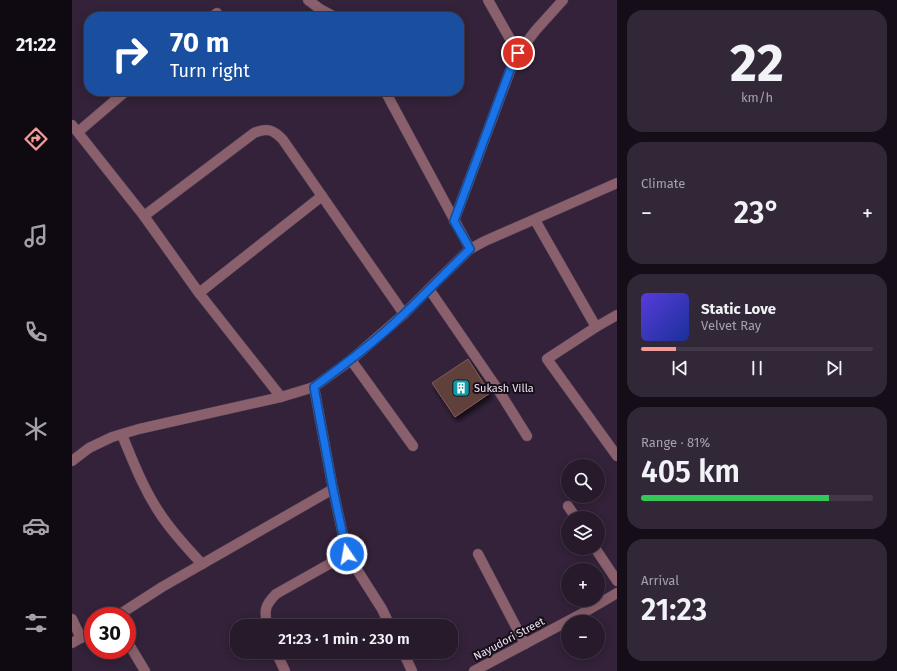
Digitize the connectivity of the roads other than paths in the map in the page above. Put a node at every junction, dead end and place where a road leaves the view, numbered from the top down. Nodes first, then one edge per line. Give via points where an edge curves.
1 (308, 0) edge
2 (488, 0) edge
3 (563, 0) edge
4 (326, 12) edge
5 (518, 53) junction
6 (119, 96) edge
7 (387, 96) edge
8 (75, 128) edge
9 (617, 183) edge
10 (322, 196) junction
11 (144, 216) junction
12 (535, 220) junction
13 (454, 221) junction
14 (470, 249) junction
15 (429, 289) junction
16 (199, 293) junction
17 (404, 314) junction
18 (617, 315) edge
19 (596, 327) junction
20 (351, 360) junction
21 (314, 387) junction
22 (281, 397) junction
23 (122, 435) junction
24 (527, 436) dead end
25 (413, 446) dead end
26 (617, 456) edge
27 (72, 461) edge
28 (333, 489) junction
29 (568, 506) dead end
30 (571, 511) edge
31 (347, 554) junction
32 (478, 554) dead end
33 (600, 555) edge
34 (202, 564) junction
35 (617, 581) edge
36 (617, 593) edge
37 (131, 607) edge
38 (72, 619) edge
39 (266, 619) edge
40 (387, 619) edge
41 (84, 636) edge
42 (81, 638) junction
43 (72, 643) edge
44 (525, 644) junction
45 (136, 656) edge
46 (279, 659) edge
47 (406, 659) edge
48 (145, 671) edge
49 (285, 671) edge
50 (412, 671) edge
51 (474, 671) edge

1 - 4 street
2 - 5 street
3 - 5 street
5 - 13 street
6 - 8 street
7 - 13 street
8 - 11 street
9 - 12 street
10 - 11 street via 277,133 261,130
10 - 16 street
10 - 17 street
11 - 16 street
12 - 14 street
12 - 19 street
13 - 14 street
14 - 15 street
15 - 17 street
15 - 24 street
16 - 22 street
17 - 20 street
18 - 19 street
19 - 26 street via 547,359
20 - 21 street
20 - 25 street
21 - 22 street
21 - 28 street
22 - 23 street
23 - 27 street via 89,448
23 - 34 street via 159,513
28 - 31 street
28 - 34 street
29 - 30 street
31 - 39 street via 276,594 268,603
31 - 40 street
32 - 44 street
33 - 35 street
34 - 37 street
36 - 44 street, Nayudori Street
38 - 42 street
41 - 42 street
42 - 43 street
44 - 51 street, Nayudori Street
45 - 48 street
46 - 49 street
47 - 50 street

